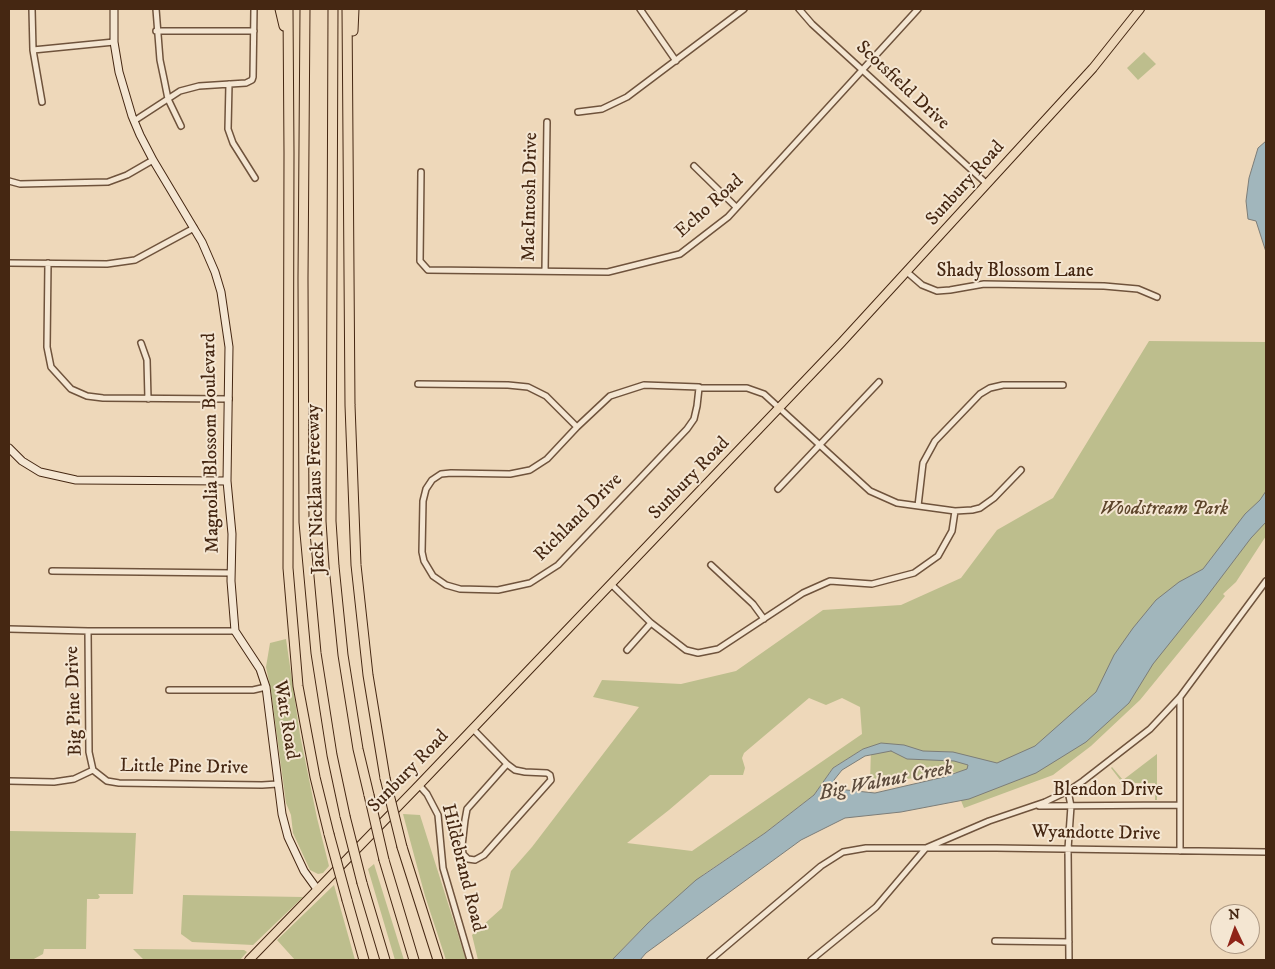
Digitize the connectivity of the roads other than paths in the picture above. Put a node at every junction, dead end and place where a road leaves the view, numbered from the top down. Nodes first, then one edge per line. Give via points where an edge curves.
1 (32, 9) edge
2 (114, 9) edge
3 (156, 9) edge
4 (254, 9) edge
5 (280, 9) edge
6 (288, 9) edge
7 (305, 9) edge
8 (333, 9) edge
9 (347, 9) edge
10 (354, 9) edge
11 (640, 9) edge
12 (744, 9) edge
13 (799, 9) edge
14 (918, 9) edge
15 (1140, 9) edge
16 (156, 31) junction
17 (254, 32) junction
18 (287, 36) junction
19 (114, 42) junction
20 (33, 50) junction
21 (676, 61) junction
22 (863, 70) junction
23 (228, 84) junction
24 (168, 99) junction
25 (42, 102) dead end
26 (578, 112) dead end
27 (134, 121) junction
28 (547, 122) dead end
29 (181, 126) dead end
30 (348, 154) junction
31 (153, 160) junction
32 (694, 166) dead end
33 (421, 172) dead end
34 (255, 178) dead end
35 (9, 181) edge
36 (987, 184) junction
37 (736, 207) junction
38 (194, 228) junction
39 (9, 263) edge
40 (48, 263) junction
41 (545, 272) junction
42 (907, 272) junction
43 (1157, 296) dead end
44 (141, 343) dead end
45 (879, 382) dead end
46 (418, 384) dead end
47 (1063, 385) dead end
48 (699, 388) junction
49 (148, 398) junction
50 (229, 399) junction
51 (780, 407) junction
52 (577, 427) junction
53 (820, 445) junction
54 (9, 448) edge
55 (1021, 470) dead end
56 (227, 480) junction
57 (778, 489) dead end
58 (918, 506) junction
59 (955, 510) junction
60 (711, 565) dead end
61 (52, 571) dead end
62 (231, 573) junction
63 (1266, 582) edge
64 (612, 584) junction
65 (1260, 589) junction
66 (1266, 594) edge
67 (764, 619) junction
68 (651, 623) junction
69 (9, 629) edge
70 (88, 631) junction
71 (235, 631) junction
72 (627, 650) dead end
73 (266, 687) junction
74 (169, 690) dead end
75 (1180, 697) junction
76 (473, 729) junction
77 (507, 764) junction
78 (93, 770) junction
79 (9, 781) edge
80 (278, 784) junction
81 (419, 785) junction
82 (1068, 791) junction
83 (1036, 806) junction
84 (1070, 806) junction
85 (1179, 806) junction
86 (926, 848) junction
87 (1068, 849) junction
88 (1180, 851) junction
89 (1266, 852) edge
90 (317, 889) junction
91 (995, 941) dead end
92 (1069, 942) junction
93 (249, 960) edge
94 (364, 960) edge
95 (385, 960) edge
96 (414, 960) edge
97 (438, 960) edge
98 (470, 960) edge
99 (710, 960) edge
100 (811, 960) edge
101 (1069, 960) edge

1 - 20 street
2 - 19 street, Magnolia Blossom Boulevard
3 - 16 street
4 - 17 street
5 - 18 highway
6 - 18 highway
7 - 95 highway, Jack Nicklaus Freeway, bridge via 304,522 316,653 332,755 362,883
8 - 96 highway, Jack Nicklaus Freeway, bridge via 330,404 334,566 343,655 358,749 384,860
9 - 30 highway
10 - 30 highway
11 - 21 street
12 - 21 street
13 - 22 street, Scotsfield Drive
14 - 22 street, Echo Road
15 - 36 main road, Sunbury Road via 1093,68
16 - 17 street
16 - 24 street
17 - 23 street via 252,80
18 - 94 highway, bridge via 288,568 298,686 315,777
19 - 20 street
19 - 27 street, Magnolia Blossom Boulevard via 122,86
20 - 25 street
21 - 26 street via 627,97 602,109
22 - 36 street, Scotsfield Drive
22 - 37 street, Echo Road
23 - 24 street via 199,86 180,91
23 - 34 street via 228,129
24 - 27 street
24 - 29 street
27 - 31 street, Magnolia Blossom Boulevard
28 - 41 street, MacIntosh Drive
30 - 97 highway, bridge via 350,404 356,565 368,675 385,778 402,847
31 - 35 street via 108,182 20,184
31 - 38 street, Magnolia Blossom Boulevard
32 - 37 street
33 - 41 street, Echo Road via 419,255 422,266 434,271
36 - 42 main road, Sunbury Road
37 - 41 street, Echo Road via 728,217 680,254 608,272
38 - 40 street via 135,260 107,264
38 - 50 street, Magnolia Blossom Boulevard via 221,292 229,347
39 - 40 street
40 - 49 street via 47,347 51,367 66,385 87,396
42 - 43 street, Shady Blossom Lane via 922,285 937,290 984,284 1104,286 1138,289
42 - 51 main road, Sunbury Road
44 - 49 street via 147,360
45 - 53 street
46 - 52 street via 528,387 546,396
47 - 58 street via 1003,385 980,394 935,441 923,462
48 - 51 street via 747,388 764,394
48 - 52 street via 644,386 610,396
48 - 52 street, Richland Drive via 698,406 687,430 558,565 530,583 498,590 460,589 433,576 422,552 423,501 432,480 451,472 510,474 530,470 547,459
49 - 50 street
50 - 56 street, Magnolia Blossom Boulevard
51 - 53 street
51 - 64 main road, Sunbury Road
53 - 57 street
53 - 58 street via 870,491 897,503
54 - 56 street via 40,472 76,480
55 - 59 street via 980,508
56 - 62 street, Magnolia Blossom Boulevard via 232,534
58 - 59 street
59 - 67 street via 952,531 938,556 914,573 872,584 830,581 803,592
60 - 67 street via 753,604
61 - 62 street
62 - 71 street, Magnolia Blossom Boulevard
63 - 65 street
64 - 68 street
64 - 76 main road, Sunbury Road
65 - 66 street
65 - 75 street
67 - 68 street via 718,648 698,653 675,644
68 - 72 street
69 - 70 street
70 - 71 street
70 - 78 street, Big Pine Drive via 89,752
71 - 73 street, Watt Road via 260,670
73 - 74 street via 253,690
73 - 80 street, Watt Road
75 - 82 street via 1150,729
75 - 85 street
76 - 77 street
76 - 81 main road, Sunbury Road
77 - 77 street via 515,770 547,773 552,780 484,855 475,860 468,859 462,846 466,814
78 - 79 street via 74,779 54,782
78 - 80 street, Little Pine Drive via 106,781 120,783
80 - 90 street, Watt Road via 288,837 304,872
81 - 90 main road, Sunbury Road
81 - 98 street, Hildebrand Road via 438,815 443,868
82 - 83 street
82 - 84 street
83 - 84 street, Blendon Drive
83 - 86 street via 989,821
84 - 85 street, Blendon Drive
84 - 87 street
85 - 88 street
86 - 87 street, Wyandotte Drive
86 - 99 street, Wyandotte Drive via 866,848 843,852 821,866
86 - 100 street via 876,907
87 - 88 street, Wyandotte Drive
87 - 92 street
88 - 89 street, Wyandotte Drive
90 - 93 main road, Sunbury Road
91 - 92 street
92 - 101 street

